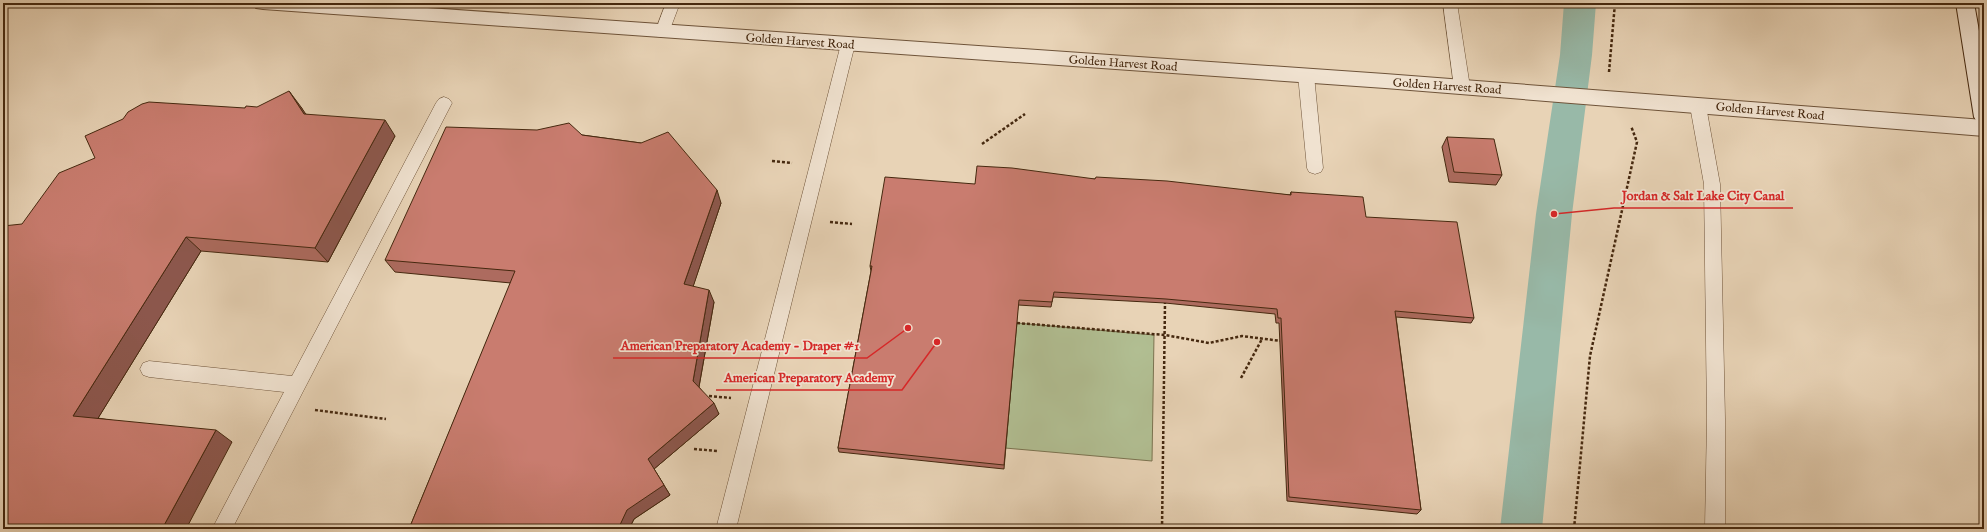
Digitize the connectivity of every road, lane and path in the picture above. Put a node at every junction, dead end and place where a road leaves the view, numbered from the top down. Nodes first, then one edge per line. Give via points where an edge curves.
1 (263, 3) edge
2 (673, 3) edge
3 (1450, 3) edge
4 (1615, 3) edge
5 (1965, 3) edge
6 (662, 32) junction
7 (848, 44) junction
8 (1306, 75) junction
9 (1462, 87) junction
10 (1612, 99) junction
11 (444, 103) dead end
12 (1698, 106) junction
13 (1025, 114) dead end
14 (1984, 117) edge
15 (1984, 128) edge
16 (982, 144) dead end
17 (1315, 168) dead end
18 (1165, 304) edge
19 (1017, 324) edge
20 (1165, 335) junction
21 (1262, 339) junction
22 (1284, 341) edge
23 (149, 368) dead end
24 (1241, 378) dead end
25 (297, 385) junction
26 (286, 407) junction
27 (386, 419) dead end
28 (222, 529) edge
29 (726, 529) edge
30 (1162, 529) edge
31 (1574, 529) edge
32 (1715, 529) edge

1 - 6 street, Golden Harvest Road
2 - 6 lane
3 - 9 lane
4 - 10 path via 1609,73
5 - 14 street
6 - 7 street, Golden Harvest Road
7 - 8 street, Golden Harvest Road
7 - 29 lane
8 - 9 street, Golden Harvest Road
8 - 17 lane
9 - 10 street, Golden Harvest Road
10 - 12 street, Golden Harvest Road
10 - 31 path via 1637,142 1590,356
11 - 25 lane
12 - 15 street, Golden Harvest Road
12 - 32 lane via 1712,184
13 - 16 path
18 - 20 path
19 - 20 path
20 - 21 path via 1209,343 1242,336
20 - 30 path
21 - 22 path
21 - 24 path
23 - 25 lane
25 - 26 lane
26 - 27 path
26 - 28 lane

